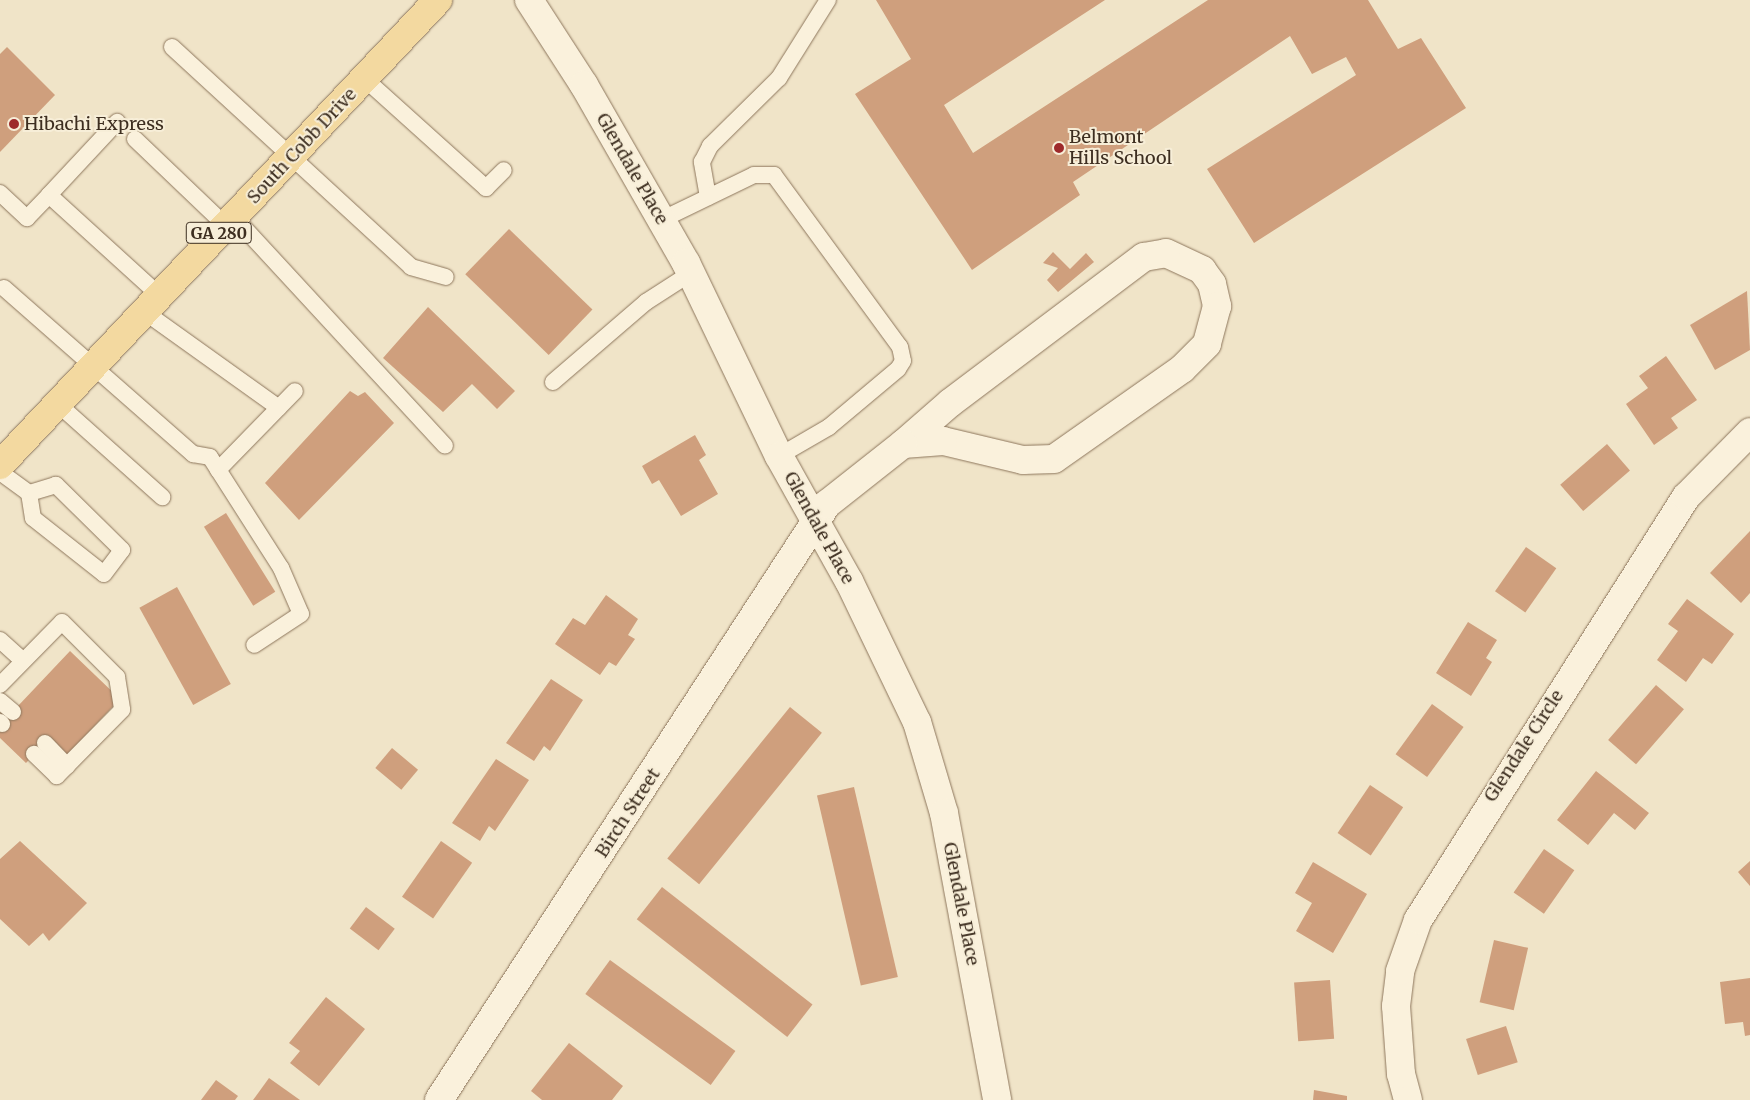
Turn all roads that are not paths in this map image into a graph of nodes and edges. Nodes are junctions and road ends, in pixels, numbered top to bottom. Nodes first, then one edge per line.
1 (438, 0) edge
2 (529, 0) edge
3 (828, 0) edge
4 (172, 47) dead end
5 (365, 79) junction
6 (117, 122) dead end
7 (135, 139) dead end
8 (291, 157) junction
9 (504, 170) dead end
10 (0, 194) edge
11 (49, 195) junction
12 (708, 198) junction
13 (661, 220) junction
14 (230, 222) junction
15 (691, 273) junction
16 (446, 276) dead end
17 (4, 288) dead end
18 (151, 303) junction
19 (93, 367) junction
20 (553, 382) dead end
21 (295, 390) dead end
22 (58, 404) junction
23 (279, 408) junction
24 (1750, 432) edge
25 (903, 444) junction
26 (445, 446) dead end
27 (778, 456) junction
28 (0, 465) edge
29 (218, 470) junction
30 (0, 472) edge
31 (29, 493) junction
32 (162, 497) dead end
33 (816, 525) junction
34 (0, 640) edge
35 (254, 645) dead end
36 (23, 661) junction
37 (0, 685) edge
38 (0, 701) edge
39 (5, 719) edge
40 (39, 749) dead end
41 (439, 1100) edge
42 (997, 1100) edge
43 (1408, 1100) edge

1 - 5 main road, South Cobb Drive / GA 280
2 - 13 street, Glendale Place
3 - 12 lane
4 - 8 lane
5 - 8 main road, South Cobb Drive / GA 280
5 - 9 lane
6 - 11 lane
7 - 14 lane
8 - 14 main road, South Cobb Drive / GA 280
8 - 16 lane
10 - 11 lane
11 - 18 lane
12 - 13 lane
12 - 27 lane
13 - 15 street, Glendale Place
14 - 18 main road, South Cobb Drive / GA 280
14 - 26 lane
15 - 20 lane
15 - 27 street, Glendale Place
17 - 19 lane
18 - 19 main road, South Cobb Drive / GA 280
18 - 23 lane
19 - 22 main road, South Cobb Drive / GA 280
19 - 29 lane
21 - 23 lane
22 - 28 main road, South Cobb Drive / GA 280
22 - 32 lane
23 - 29 lane
24 - 43 street, Glendale Circle
25 - 25 street, Birch Street
25 - 33 street, Birch Street
27 - 33 street, Glendale Place
29 - 35 lane
30 - 31 lane
31 - 31 lane
33 - 41 street, Birch Street
33 - 42 street, Glendale Place
34 - 36 lane
36 - 37 lane
36 - 40 lane
38 - 39 lane

